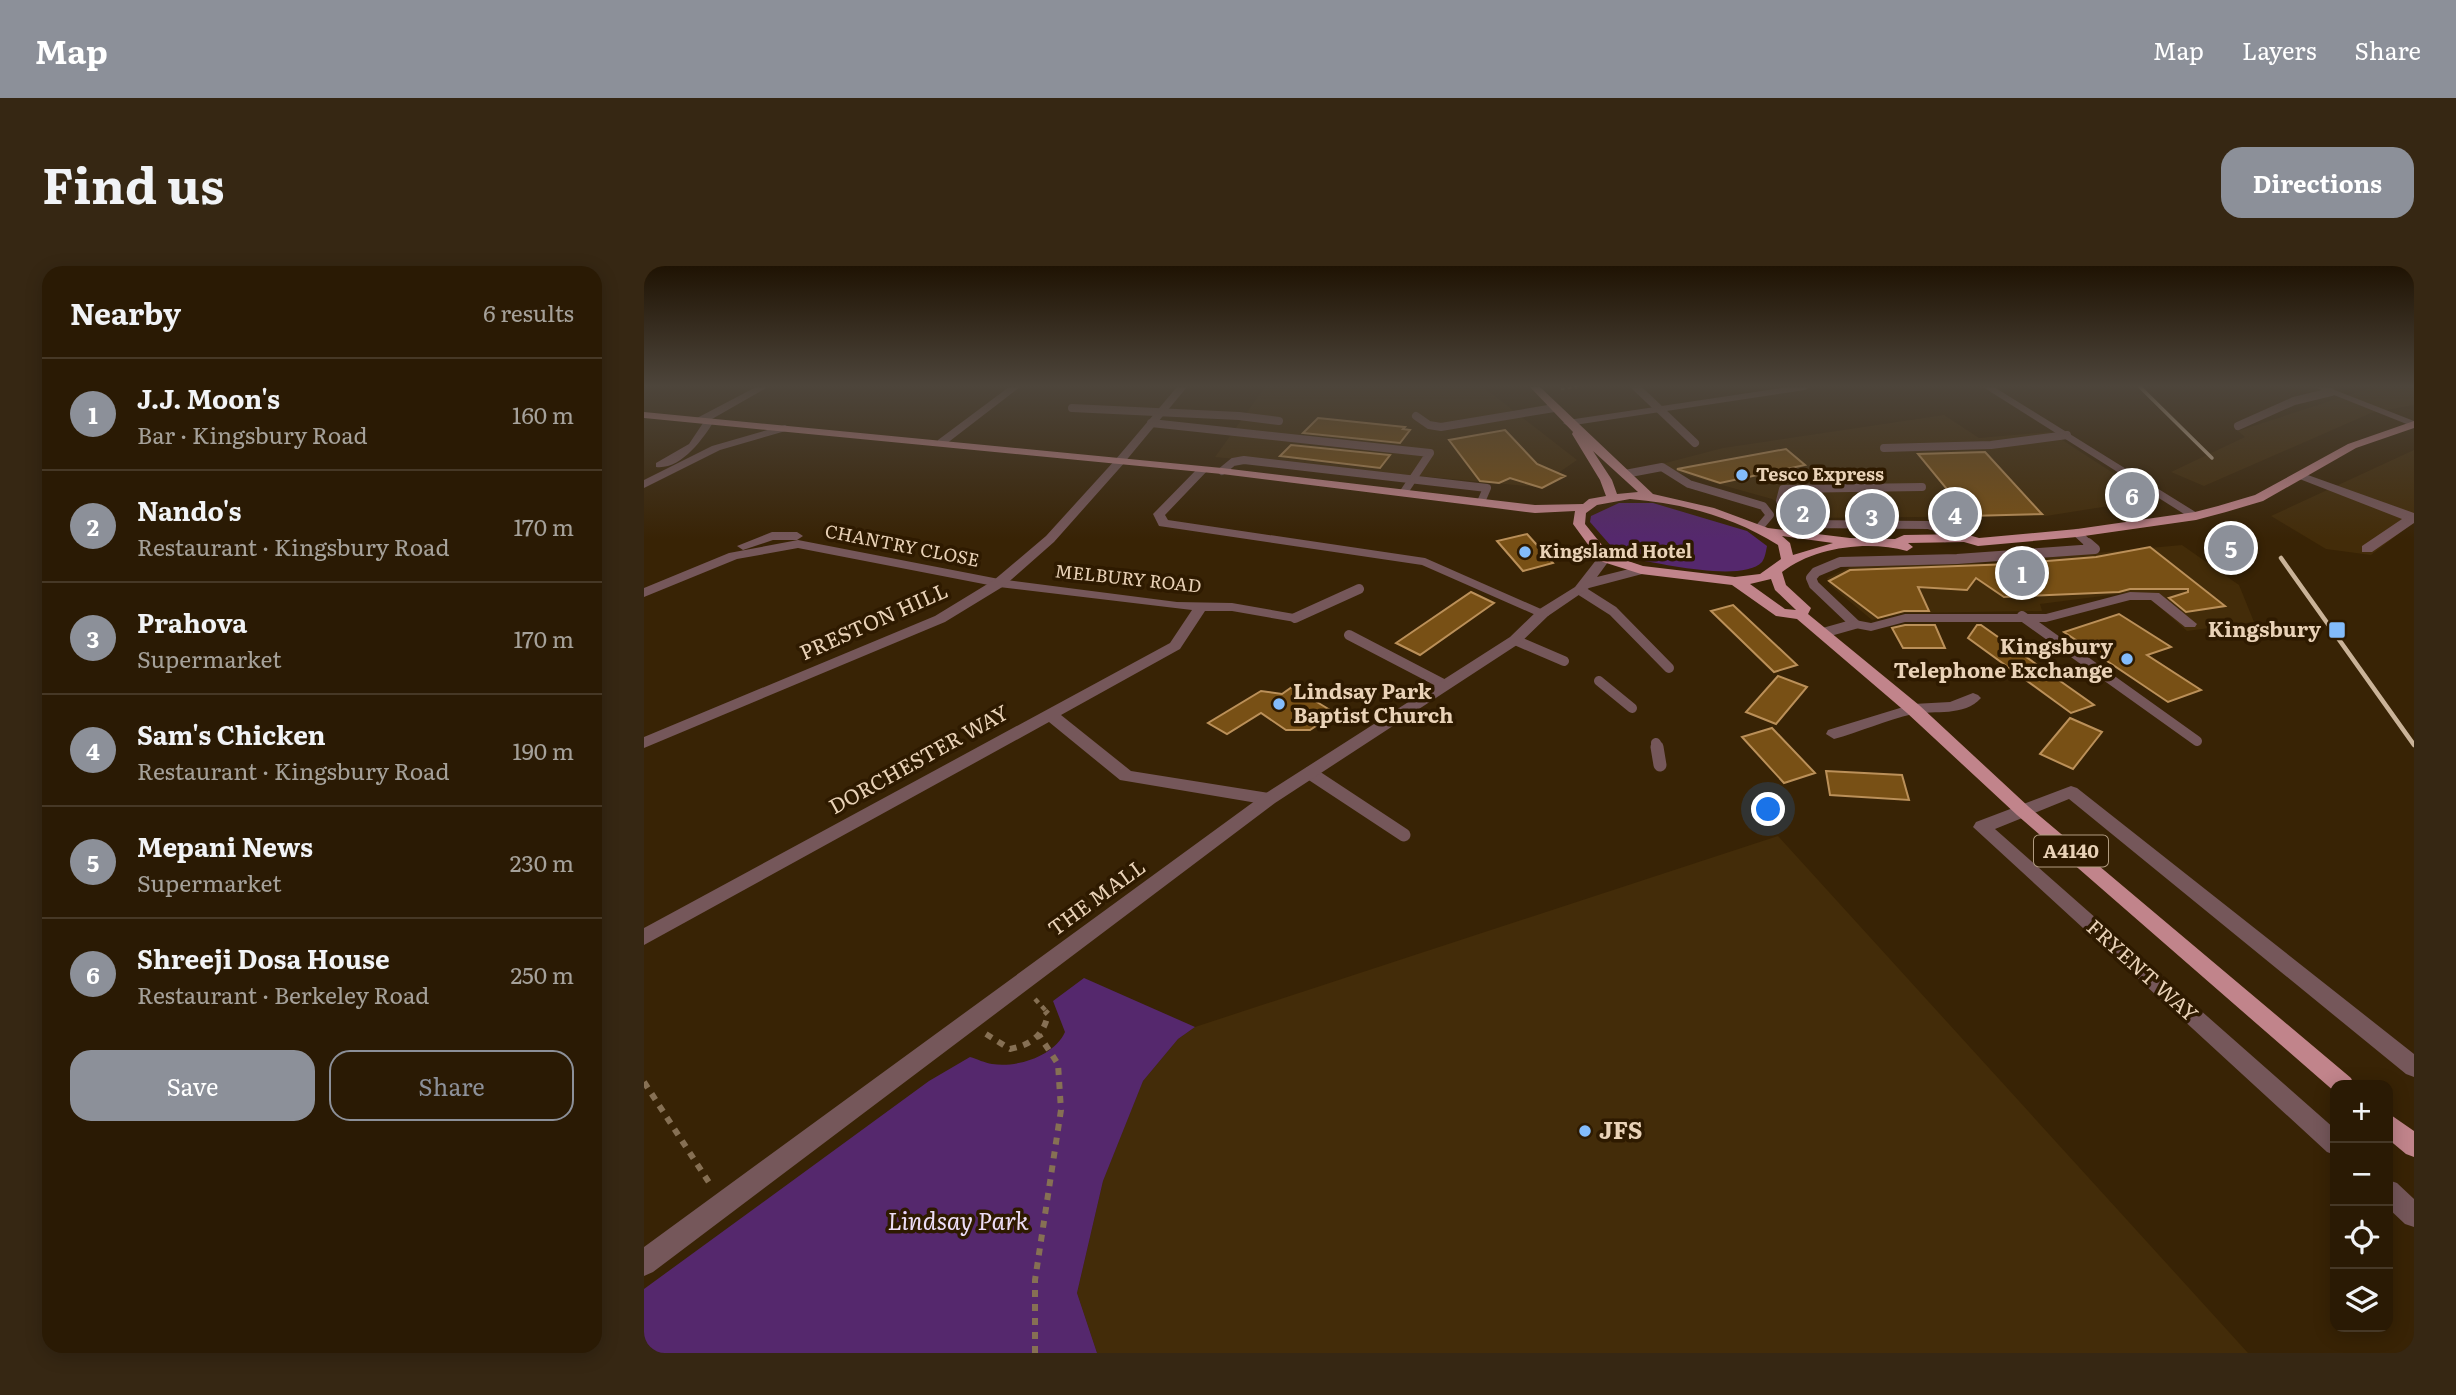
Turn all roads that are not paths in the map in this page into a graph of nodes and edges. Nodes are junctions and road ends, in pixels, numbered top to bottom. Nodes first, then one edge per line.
1 (697, 438) edge
2 (751, 438) edge
3 (894, 438) edge
4 (948, 438) edge
5 (1137, 438) edge
6 (1288, 438) edge
7 (1577, 438) edge
8 (1587, 438) edge
9 (1690, 438) edge
10 (2039, 438) edge
11 (2071, 438) edge
12 (2375, 438) edge
13 (942, 442) junction
14 (1695, 443) dead end
15 (693, 446) junction
16 (716, 448) junction
17 (1884, 448) dead end
18 (1119, 461) junction
19 (1203, 469) junction
20 (1222, 471) junction
21 (644, 473) edge
22 (1626, 474) junction
23 (2301, 476) junction
24 (1412, 480) junction
25 (644, 485) edge
26 (1922, 487) dead end
27 (1404, 492) junction
28 (1648, 495) junction
29 (1612, 497) junction
30 (1481, 502) junction
31 (1583, 507) junction
32 (1535, 509) junction
33 (2196, 516) junction
34 (2413, 518) edge
35 (1579, 524) junction
36 (1763, 529) junction
37 (1798, 531) junction
38 (2077, 533) junction
39 (1945, 538) junction
40 (1850, 542) junction
41 (1978, 542) junction
42 (1898, 544) junction
43 (2367, 549) dead end
44 (1605, 558) junction
45 (1788, 560) junction
46 (1641, 570) junction
47 (1776, 573) junction
48 (1735, 581) junction
49 (999, 583) junction
50 (1583, 587) junction
51 (1359, 589) dead end
52 (644, 593) edge
53 (1201, 607) junction
54 (1543, 613) junction
55 (1801, 615) junction
56 (2022, 616) junction
57 (1295, 618) joint
58 (1855, 624) junction
59 (2190, 624) dead end
60 (1823, 633) junction
61 (1349, 635) dead end
62 (1515, 640) junction
63 (1563, 661) dead end
64 (1669, 668) dead end
65 (1599, 681) dead end
66 (1446, 685) junction
67 (1973, 698) dead end
68 (1632, 708) dead end
69 (1913, 709) junction
70 (1050, 714) junction
71 (1834, 734) dead end
72 (2197, 741) dead end
73 (644, 743) edge
74 (1656, 743) dead end
75 (1660, 765) dead end
76 (1310, 772) junction
77 (1269, 799) junction
78 (2024, 811) junction
79 (1404, 835) dead end
80 (644, 937) edge
81 (2414, 1067) edge
82 (2337, 1080) edge
83 (2393, 1128) edge
84 (2334, 1143) edge
85 (2414, 1146) edge
86 (2393, 1196) edge
87 (2414, 1215) edge
88 (644, 1263) edge

1 - 15 street
2 - 16 street
3 - 13 main road
4 - 13 street
5 - 18 street, PRESTON HILL
6 - 24 lane
7 - 29 main road
8 - 22 main road
9 - 14 lane
10 - 17 lane
11 - 33 street
12 - 23 main road
13 - 18 main road
15 - 16 street
15 - 21 street
16 - 25 street
18 - 19 main road
18 - 49 street, PRESTON HILL
19 - 20 main road
19 - 54 street
20 - 24 lane
20 - 27 main road
22 - 28 main road
22 - 36 lane
23 - 33 main road
23 - 34 street
24 - 27 lane
24 - 30 lane
26 - 37 lane
27 - 30 main road
28 - 29 main road
28 - 36 main road
29 - 31 main road
30 - 32 main road
31 - 32 main road
31 - 35 main road
32 - 35 main road
33 - 38 main road
34 - 43 street
35 - 44 main road
36 - 37 main road
36 - 45 main road
37 - 39 lane
37 - 40 main road
38 - 41 main road
38 - 58 lane
39 - 41 main road
39 - 42 main road
40 - 42 main road
40 - 45 main road
41 - 42 main road
44 - 46 main road
44 - 50 street, THE MALL
45 - 47 main road
46 - 48 main road
46 - 50 street, THE MALL
47 - 48 main road
47 - 55 main road, FRYENT WAY / A4140
48 - 55 main road, FRYENT WAY / A4140
49 - 52 street, CHANTRY CLOSE
49 - 53 street, MELBURY ROAD
49 - 73 street, PRESTON HILL
50 - 54 street, THE MALL
50 - 64 lane
51 - 57 lane
53 - 57 street, MELBURY ROAD
53 - 70 street, DORCHESTER WAY
54 - 62 street, THE MALL
55 - 60 main road, FRYENT WAY / A4140
56 - 58 street
56 - 59 street
56 - 72 lane
58 - 60 lane
60 - 69 main road, FRYENT WAY / A4140
61 - 66 lane
62 - 63 lane
62 - 66 street, THE MALL
65 - 68 lane
66 - 76 street, THE MALL
67 - 69 street
69 - 71 street
69 - 78 main road, FRYENT WAY / A4140
70 - 77 street
70 - 80 street, DORCHESTER WAY
74 - 75 lane
76 - 77 street, THE MALL
76 - 79 lane
77 - 88 street, THE MALL
78 - 81 street
78 - 82 main road, FRYENT WAY / A4140
78 - 84 street, FRYENT WAY
83 - 85 main road
86 - 87 street

